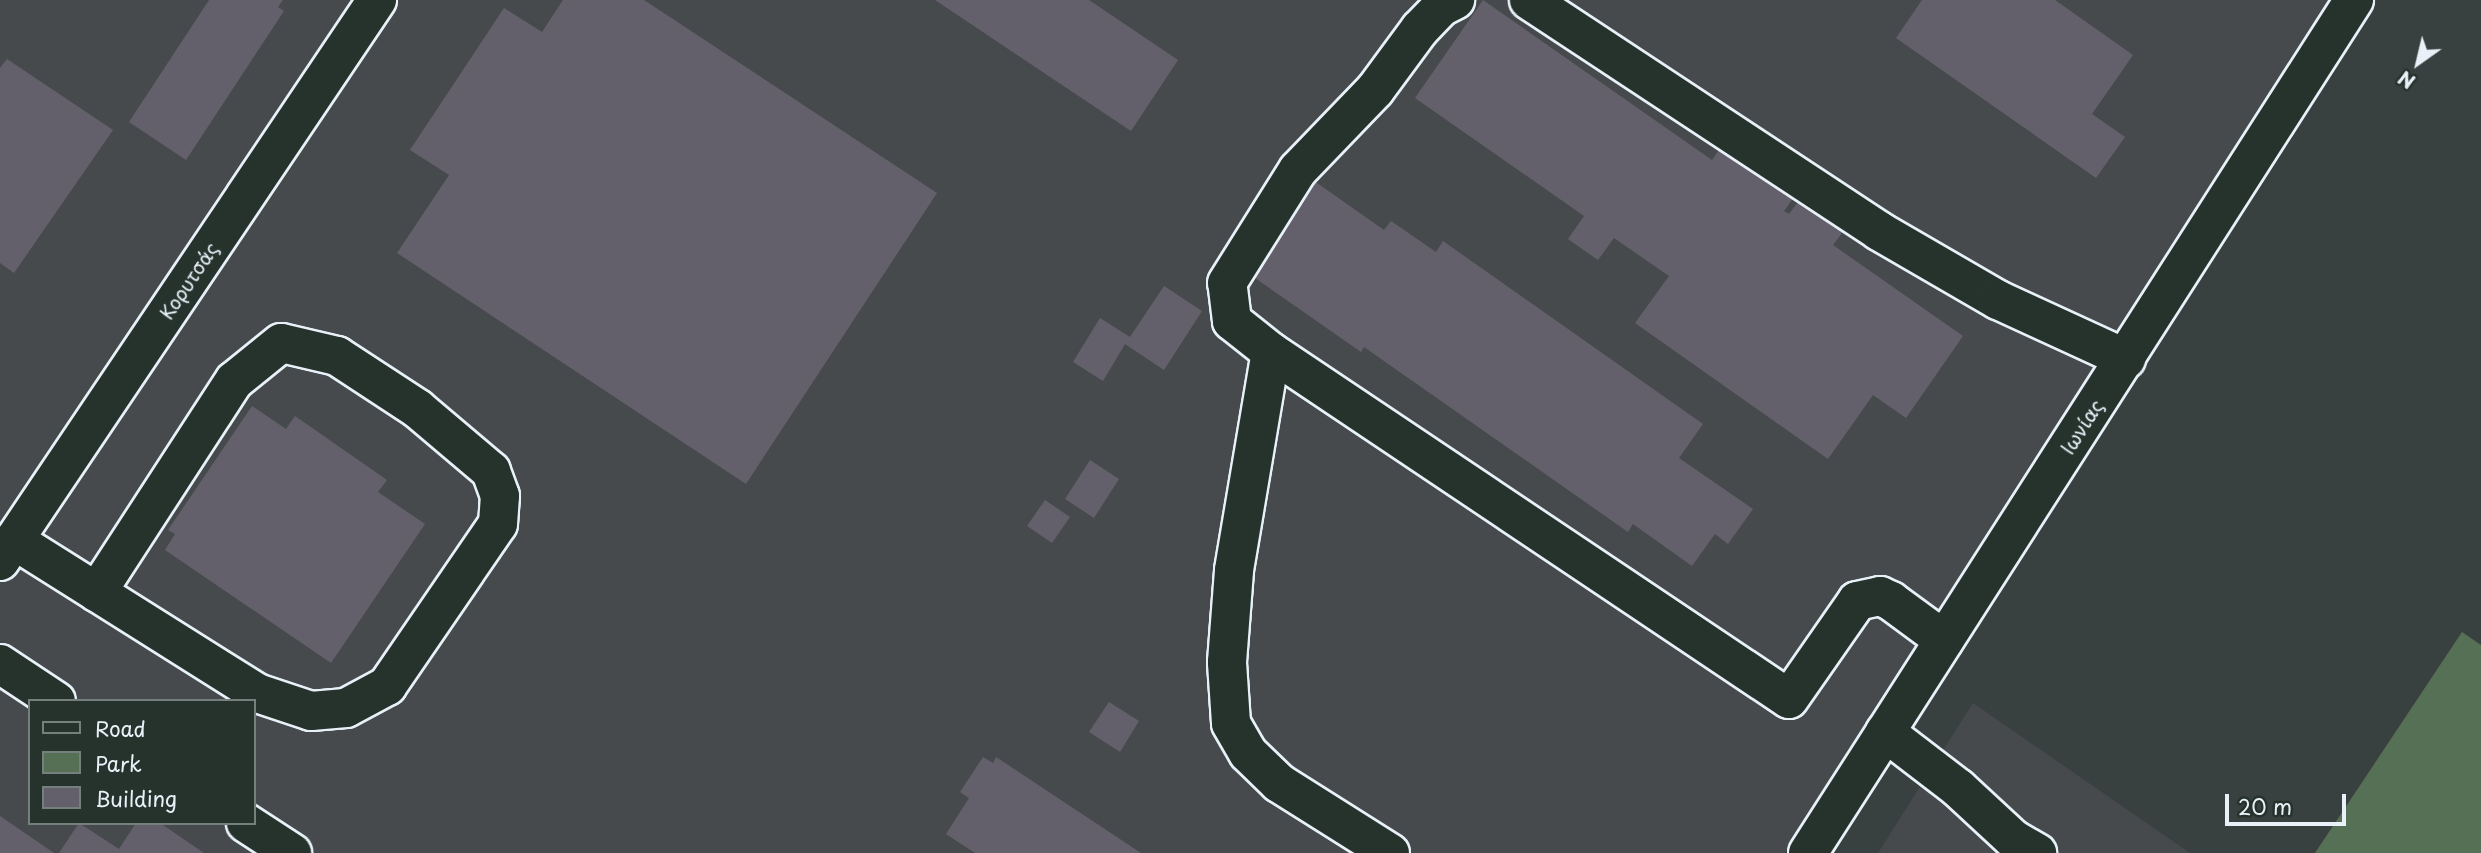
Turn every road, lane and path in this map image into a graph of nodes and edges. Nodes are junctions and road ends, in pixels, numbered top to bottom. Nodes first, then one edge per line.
1 (377, 0) edge
2 (1455, 0) edge
3 (1529, 0) edge
4 (2354, 0) edge
5 (1271, 352) junction
6 (2126, 359) junction
7 (7, 551) edge
8 (97, 592) junction
9 (1944, 640) junction
10 (0, 664) edge
11 (54, 699) edge
12 (1885, 732) junction
13 (249, 825) edge
14 (2018, 848) edge
15 (292, 853) edge
16 (1390, 853) edge
17 (1808, 853) edge

1 - 7 street, Κορυτσάς
2 - 5 street
3 - 6 street
4 - 6 street, Ιωνίας
5 - 9 street
5 - 16 street
6 - 9 street, Ιωνίας
7 - 8 street
8 - 8 street
9 - 12 street, Ιωνίας
10 - 11 street
12 - 14 street
12 - 17 street, Ιωνίας
13 - 15 street

